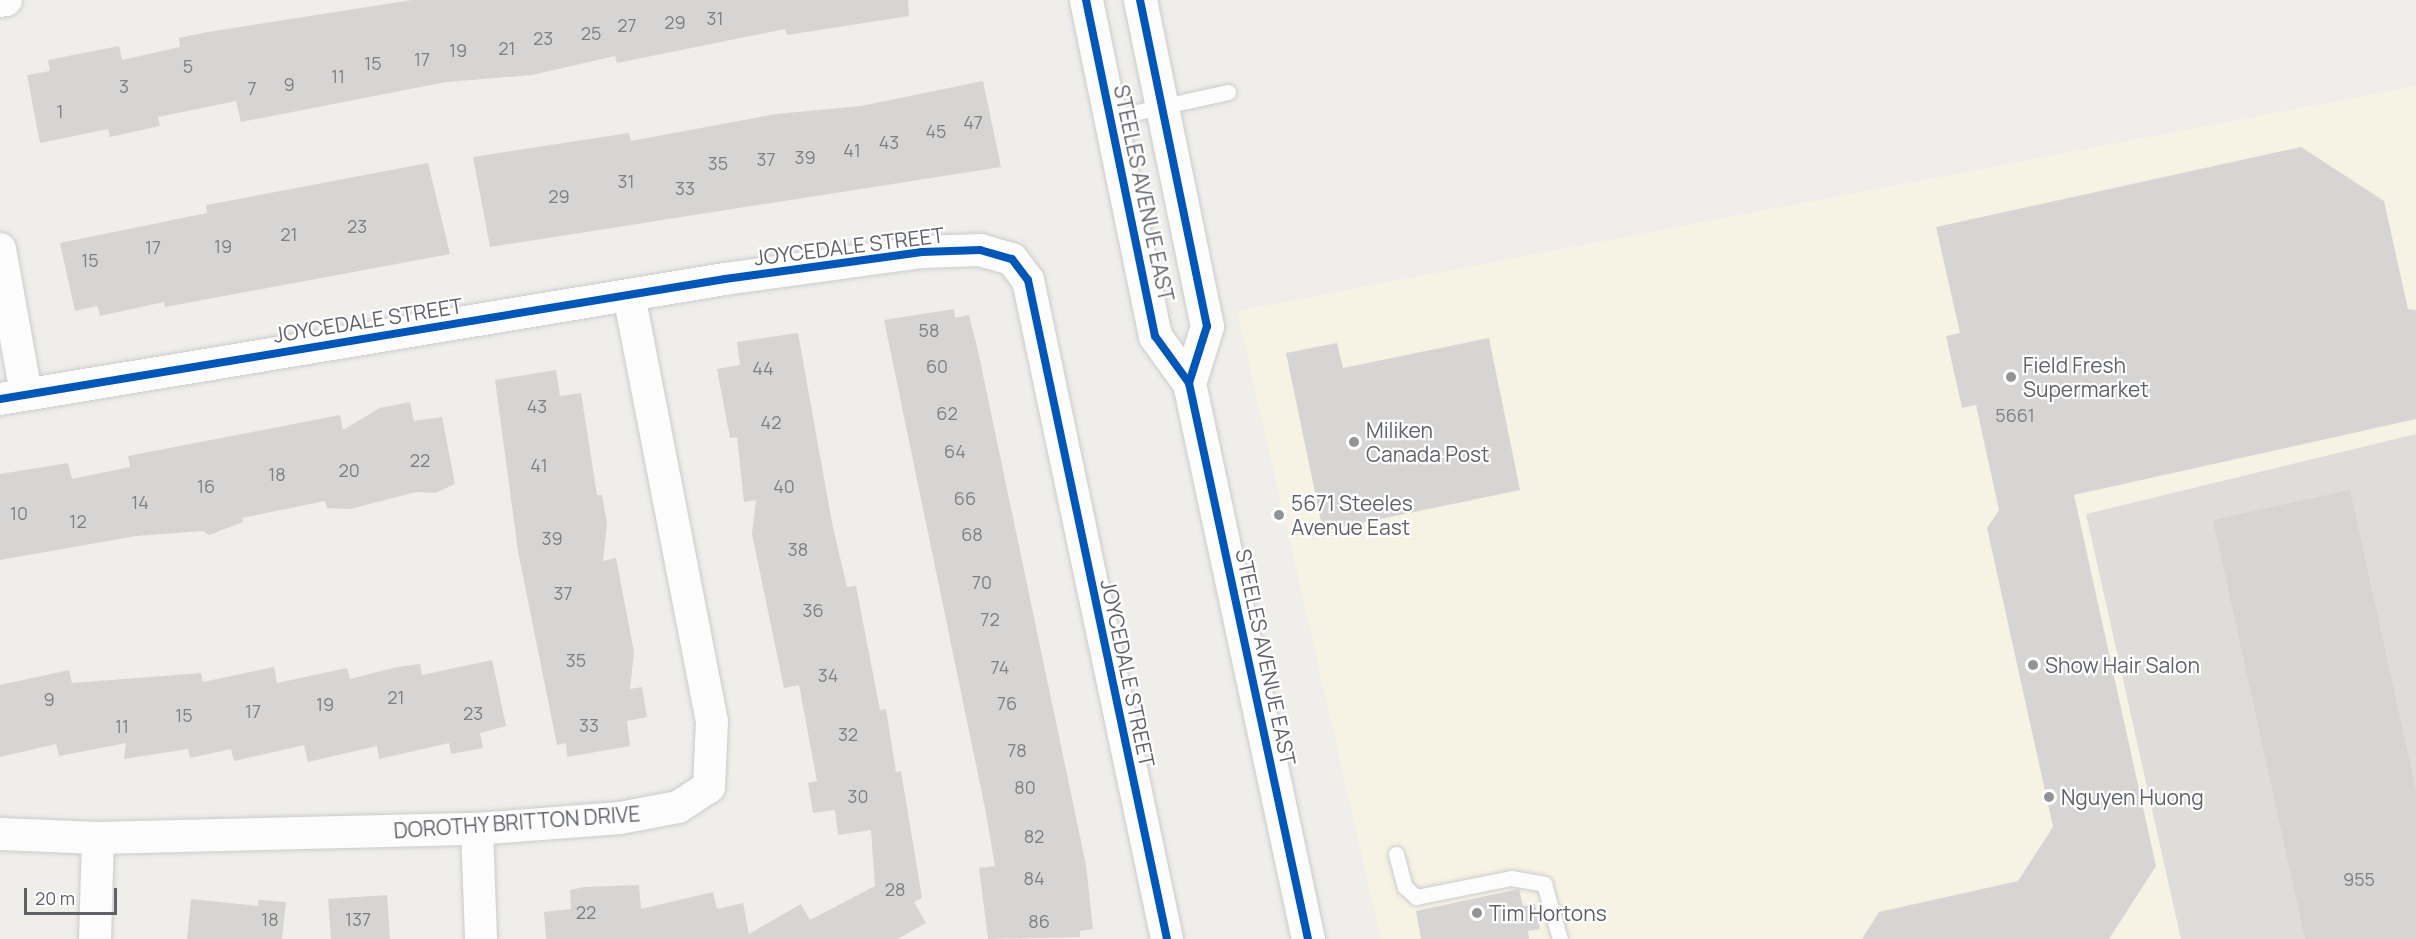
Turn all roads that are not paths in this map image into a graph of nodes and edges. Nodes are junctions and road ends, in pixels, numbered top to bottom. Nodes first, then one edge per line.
1 (6, 0) edge
2 (1086, 0) edge
3 (1140, 0) edge
4 (0, 1) edge
5 (1228, 92) dead end
6 (1162, 107) junction
7 (1110, 118) junction
8 (0, 249) edge
9 (629, 296) junction
10 (1189, 383) junction
11 (13, 397) edge
12 (477, 829) junction
13 (0, 834) edge
14 (98, 838) junction
15 (1396, 854) dead end
16 (94, 939) edge
17 (481, 939) edge
18 (1167, 939) edge
19 (1308, 939) edge
20 (1560, 939) edge

1 - 4 street
2 - 7 main road, STEELES AVENUE EAST
3 - 6 main road, STEELES AVENUE EAST
5 - 6 lane
6 - 7 lane
6 - 10 main road, STEELES AVENUE EAST
7 - 10 main road, STEELES AVENUE EAST
8 - 11 street
9 - 11 street, JOYCEDALE STREET
9 - 12 street, DOROTHY BRITTON DRIVE
9 - 18 street, JOYCEDALE STREET
10 - 19 main road, STEELES AVENUE EAST
12 - 14 street, DOROTHY BRITTON DRIVE
12 - 17 street
13 - 14 street, DOROTHY BRITTON DRIVE
14 - 16 street
15 - 20 lane

